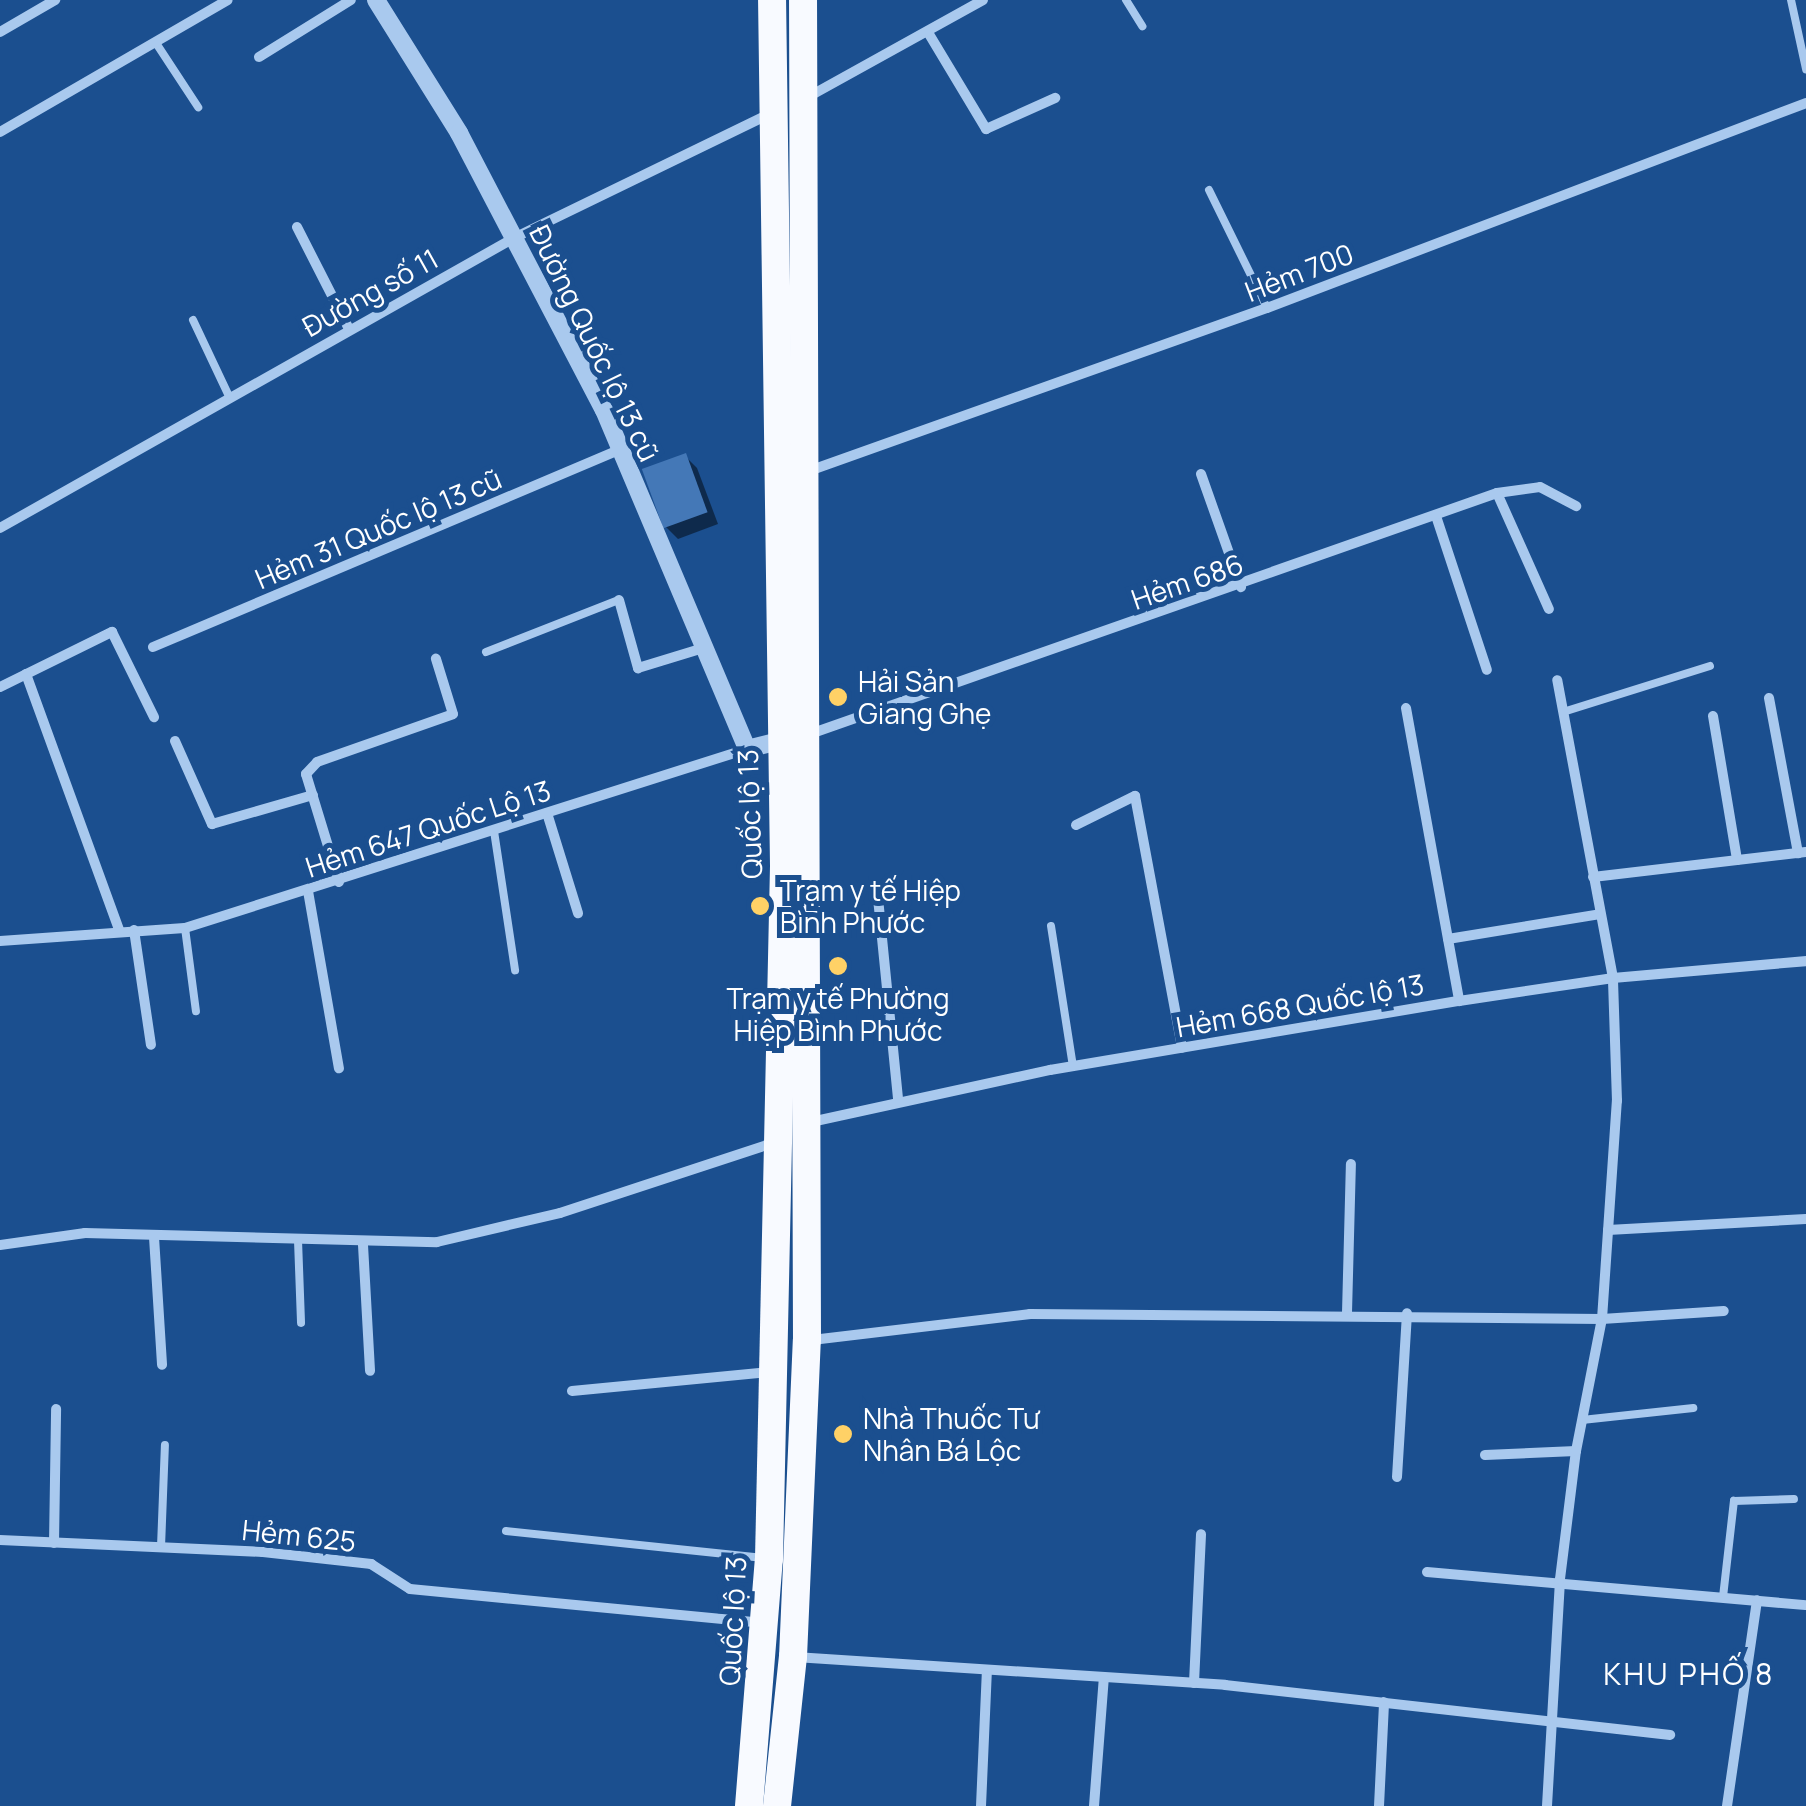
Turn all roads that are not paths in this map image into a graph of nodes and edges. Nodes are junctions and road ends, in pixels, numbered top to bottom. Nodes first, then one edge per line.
1 (54, 0) edge
2 (228, 0) edge
3 (351, 0) edge
4 (376, 0) edge
5 (772, 0) edge
6 (804, 0) edge
7 (983, 0) edge
8 (1126, 0) edge
9 (1791, 0) edge
10 (1142, 26) dead end
11 (0, 32) edge
12 (929, 34) junction
13 (156, 43) junction
14 (259, 57) dead end
15 (1806, 69) edge
16 (1055, 98) dead end
17 (803, 100) junction
18 (1806, 103) edge
19 (198, 107) dead end
20 (771, 113) junction
21 (0, 132) edge
22 (1209, 190) dead end
23 (297, 226) dead end
24 (514, 238) junction
25 (1267, 308) junction
26 (193, 320) dead end
27 (349, 330) junction
28 (229, 396) junction
29 (619, 450) junction
30 (805, 473) junction
31 (1200, 474) dead end
32 (1498, 493) junction
33 (1576, 506) dead end
34 (1436, 516) junction
35 (0, 528) edge
36 (1240, 586) junction
37 (619, 600) joint
38 (1550, 608) dead end
39 (153, 648) dead end
40 (700, 649) junction
41 (486, 652) dead end
42 (436, 659) dead end
43 (1710, 666) dead end
44 (1486, 670) dead end
45 (26, 674) junction
46 (1557, 680) dead end
47 (0, 687) edge
48 (1769, 698) dead end
49 (1406, 708) dead end
50 (1563, 712) junction
51 (1713, 716) dead end
52 (154, 717) dead end
53 (809, 734) junction
54 (174, 741) dead end
55 (779, 741) junction
56 (747, 749) junction
57 (312, 795) junction
58 (547, 813) junction
59 (1076, 825) dead end
60 (494, 831) junction
61 (1802, 853) edge
62 (1737, 860) junction
63 (1594, 876) junction
64 (339, 882) junction
65 (877, 888) dead end
66 (308, 891) junction
67 (578, 913) dead end
68 (1600, 914) junction
69 (1051, 926) dead end
70 (185, 928) junction
71 (119, 930) junction
72 (134, 930) junction
73 (1448, 939) junction
74 (0, 941) edge
75 (1806, 962) edge
76 (514, 970) dead end
77 (1613, 978) junction
78 (1459, 1002) junction
79 (196, 1010) dead end
80 (151, 1045) dead end
81 (1182, 1048) junction
82 (1073, 1066) junction
83 (339, 1068) dead end
84 (898, 1100) junction
85 (806, 1123) junction
86 (778, 1142) junction
87 (1351, 1164) dead end
88 (1806, 1219) edge
89 (1608, 1230) junction
90 (154, 1237) junction
91 (298, 1240) junction
92 (363, 1244) junction
93 (0, 1245) edge
94 (1724, 1311) dead end
95 (1347, 1314) junction
96 (1407, 1314) junction
97 (1602, 1320) junction
98 (301, 1322) dead end
99 (807, 1340) junction
100 (162, 1365) dead end
101 (370, 1371) dead end
102 (775, 1371) junction
103 (572, 1391) dead end
104 (1693, 1408) dead end
105 (56, 1409) dead end
106 (1582, 1420) junction
107 (165, 1445) dead end
108 (1576, 1451) junction
109 (1486, 1456) dead end
110 (1398, 1478) dead end
111 (1794, 1499) dead end
112 (506, 1531) dead end
113 (1201, 1534) dead end
114 (0, 1540) edge
115 (54, 1543) junction
116 (161, 1547) junction
117 (769, 1559) junction
118 (1427, 1572) dead end
119 (1560, 1580) junction
120 (1723, 1596) junction
121 (1757, 1600) junction
122 (1806, 1606) edge
123 (765, 1624) junction
124 (793, 1656) junction
125 (988, 1670) junction
126 (1104, 1677) junction
127 (1194, 1683) junction
128 (1384, 1702) junction
129 (1548, 1719) junction
130 (1670, 1735) dead end
131 (749, 1806) edge
132 (777, 1806) edge
133 (981, 1806) edge
134 (1094, 1806) edge
135 (1379, 1806) edge
136 (1548, 1806) edge
137 (1727, 1806) edge

1 - 11 street
2 - 13 street
3 - 14 street
4 - 24 street, Đường Quốc lộ 13 cũ
5 - 20 highway, Quốc lộ 13
6 - 17 highway, Quốc lộ 13
7 - 12 street
8 - 10 lane
9 - 15 lane
12 - 16 street
12 - 17 street
13 - 19 lane
13 - 21 street
17 - 30 highway, Quốc lộ 13
18 - 25 street, Hẻm 700
20 - 24 street, Đường số 11
20 - 55 highway, Quốc lộ 13
22 - 25 lane
23 - 27 street
24 - 27 street, Đường số 11
24 - 29 street, Đường Quốc lộ 13 cũ
25 - 30 street, Hẻm 700
26 - 28 lane
27 - 28 street, Đường số 11
28 - 35 street, Đường số 11
29 - 39 street, Hẻm 31 Quốc lộ 13 cũ
29 - 40 street, Đường Quốc lộ 13 cũ
30 - 53 highway, Quốc lộ 13
31 - 36 street
32 - 33 street, Hẻm 686
32 - 34 street, Hẻm 686
32 - 38 street
34 - 36 street, Hẻm 686
34 - 44 street
36 - 53 street, Hẻm 686
37 - 40 street
37 - 41 lane
40 - 56 street, Đường Quốc lộ 13 cũ
42 - 57 street
43 - 50 lane
45 - 47 street
45 - 52 street
45 - 71 street
46 - 50 street
48 - 61 street
49 - 73 street
50 - 63 street
51 - 62 street
53 - 55 highway
53 - 85 highway, Quốc lộ 13
54 - 57 street
55 - 56 street
55 - 86 highway, Quốc lộ 13
56 - 58 street, Hẻm 647 Quốc Lộ 13
57 - 64 street
58 - 60 street, Hẻm 647 Quốc Lộ 13
58 - 67 street
59 - 81 street
60 - 64 street, Hẻm 647 Quốc Lộ 13
60 - 76 lane
61 - 62 street
62 - 63 street
63 - 68 street
64 - 66 street, Hẻm 647 Quốc Lộ 13
65 - 84 street
66 - 70 street, Hẻm 647 Quốc Lộ 13
66 - 83 street
68 - 73 street
68 - 77 street
69 - 82 lane
70 - 72 street, Hẻm 647 Quốc Lộ 13
70 - 79 lane
71 - 72 street, Hẻm 647 Quốc Lộ 13
71 - 74 street, Hẻm 647 Quốc Lộ 13
72 - 80 street
73 - 78 street
75 - 77 street, Hẻm 668 Quốc lộ 13
77 - 78 street, Hẻm 668 Quốc lộ 13
77 - 89 street
78 - 81 street, Hẻm 668 Quốc lộ 13
81 - 82 street, Hẻm 668 Quốc lộ 13
82 - 84 street, Hẻm 668 Quốc lộ 13
84 - 85 street, Hẻm 668 Quốc lộ 13
85 - 99 highway, Quốc lộ 13
86 - 92 street
86 - 102 highway, Quốc lộ 13
87 - 95 street
88 - 89 street
89 - 97 street
90 - 91 street
90 - 93 street
90 - 100 street
91 - 92 street
91 - 98 lane
92 - 101 street
94 - 97 street
95 - 96 street
95 - 99 street
96 - 97 street
96 - 110 street
97 - 106 street
99 - 124 highway, Quốc lộ 13
102 - 103 street
102 - 117 highway, Quốc lộ 13
104 - 106 lane
105 - 115 street
106 - 108 street
107 - 116 lane
108 - 109 street
108 - 119 street
111 - 120 lane
112 - 117 lane
113 - 127 street
114 - 115 street, Hẻm 625
115 - 116 street, Hẻm 625
116 - 123 street, Hẻm 625
117 - 123 highway, Quốc lộ 13
118 - 119 street
119 - 120 street
119 - 129 street
120 - 121 street
121 - 122 street
121 - 137 street
123 - 131 highway, Quốc lộ 13
124 - 125 street
124 - 132 highway, Quốc lộ 13
125 - 126 street
125 - 133 street
126 - 127 street
126 - 134 street
127 - 128 street
128 - 129 street
128 - 135 street
129 - 130 street
129 - 136 street

